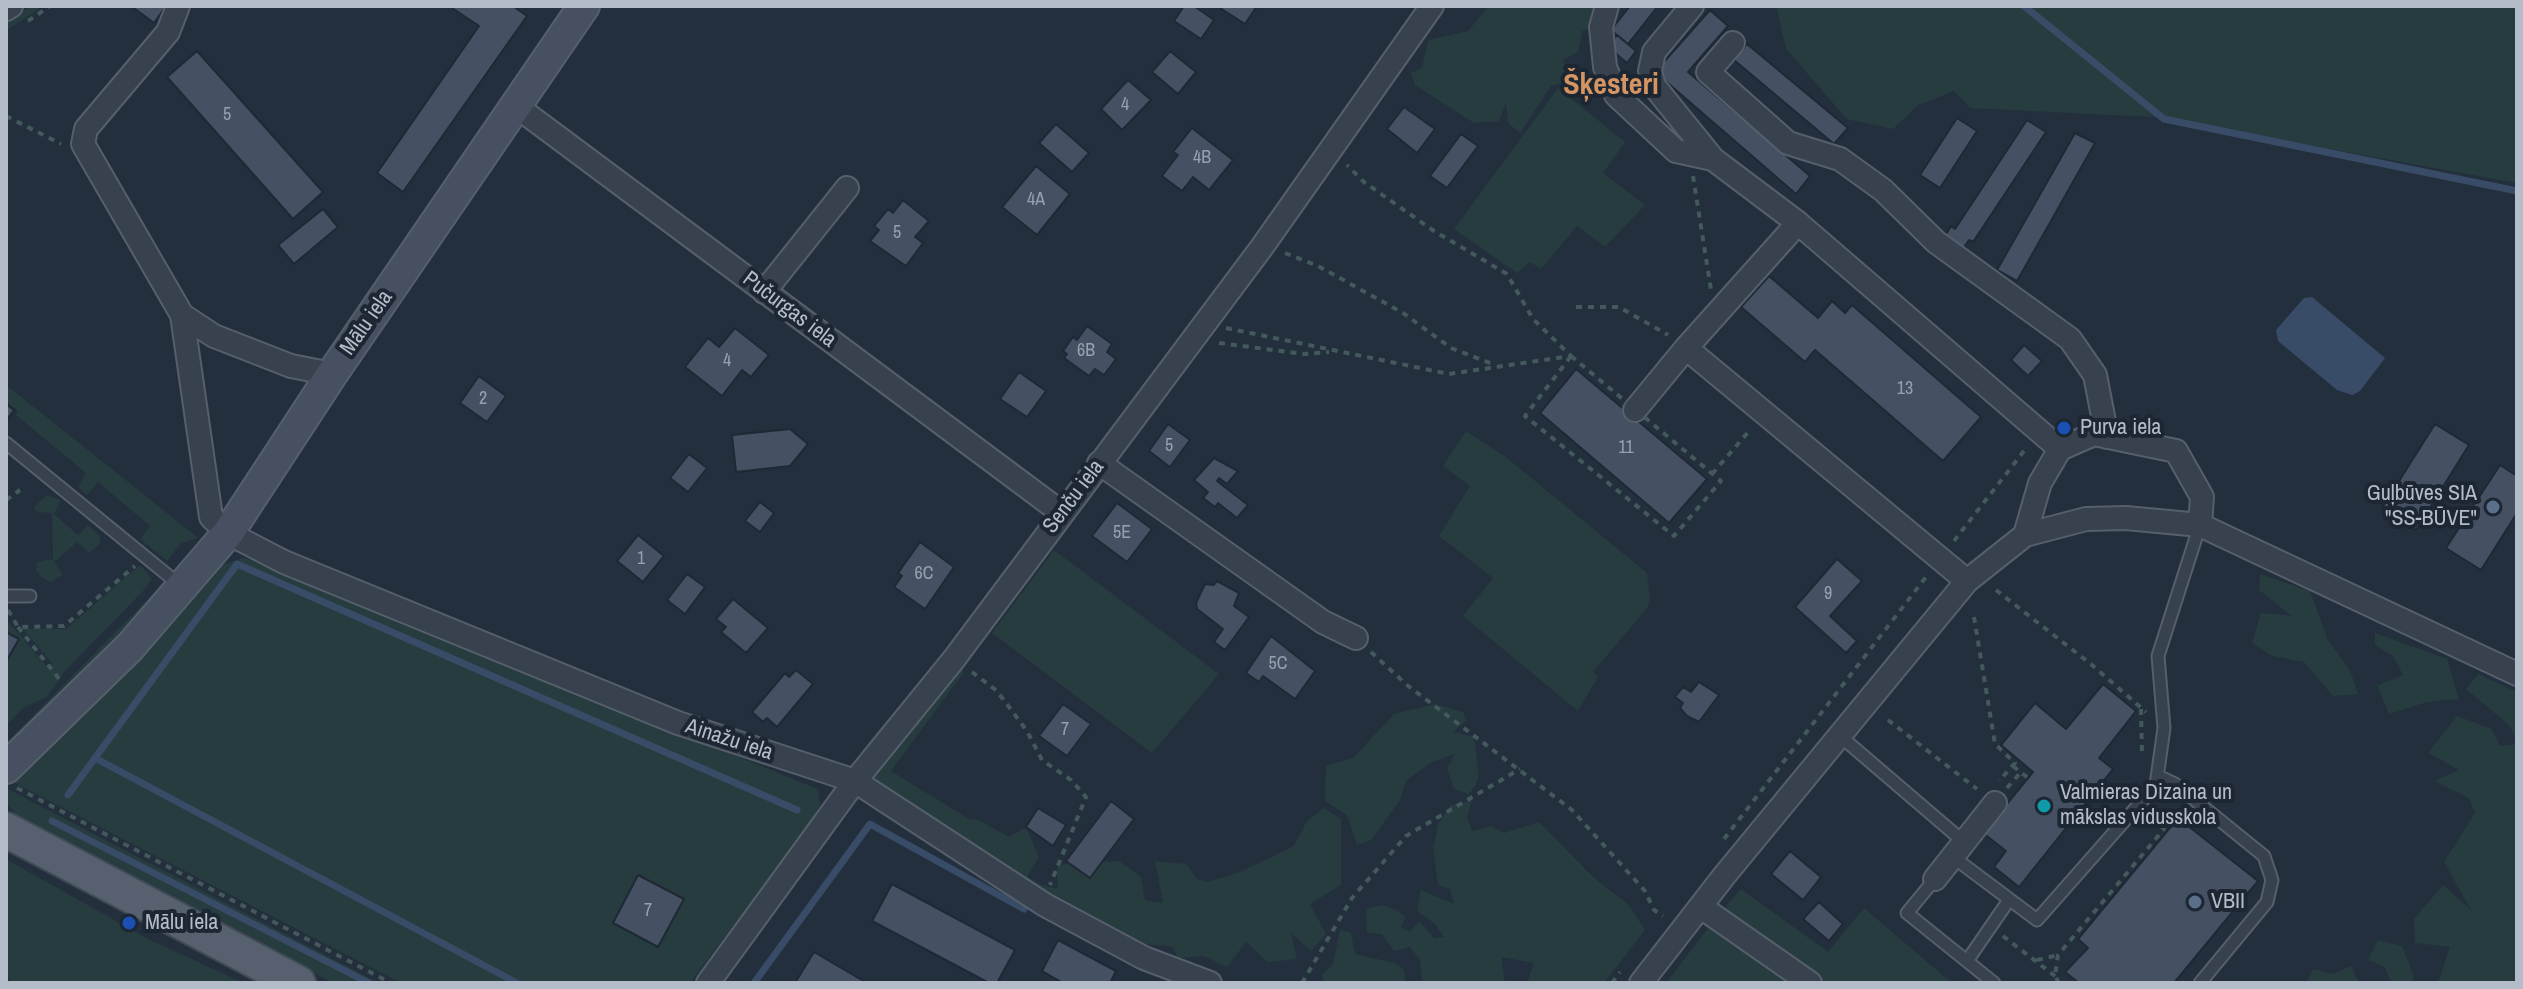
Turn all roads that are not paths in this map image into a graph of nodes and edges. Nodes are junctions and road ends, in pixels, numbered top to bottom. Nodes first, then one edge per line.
1 (178, 6) edge
2 (584, 6) edge
3 (1432, 6) edge
4 (1607, 6) edge
5 (1692, 6) edge
6 (1733, 43) dead end
7 (516, 106) junction
8 (1713, 159) junction
9 (847, 188) dead end
10 (1798, 223) junction
11 (764, 292) junction
12 (182, 315) junction
13 (1686, 348) junction
14 (332, 374) junction
15 (1635, 410) road end
16 (2107, 437) junction
17 (6, 443) edge
18 (2060, 449) junction
19 (1099, 463) junction
20 (1062, 513) junction
21 (2200, 525) junction
22 (228, 533) junction
23 (2025, 535) junction
24 (1967, 581) junction
25 (182, 586) junction
26 (6, 596) edge
27 (30, 596) dead end
28 (1356, 638) road end
29 (2517, 674) edge
30 (1839, 735) junction
31 (9, 776) edge
32 (2158, 776) junction
33 (855, 781) junction
34 (1990, 800) road end
35 (6, 830) edge
36 (1958, 849) junction
37 (1935, 879) joint
38 (2009, 900) junction
39 (1701, 907) junction
40 (1967, 961) junction
41 (298, 983) edge
42 (708, 983) edge
43 (1210, 983) edge
44 (1641, 983) edge
45 (1810, 983) edge
46 (1994, 983) edge
47 (2200, 983) edge

1 - 12 street
2 - 7 street, Mālu iela
3 - 19 street, Senču iela
4 - 8 street
5 - 8 street
6 - 16 street
7 - 11 street, Pučurgas iela
7 - 14 street, Mālu iela
8 - 10 street
9 - 11 street
10 - 13 street
10 - 18 street
11 - 20 street, Pučurgas iela
12 - 14 street
12 - 22 street
13 - 15 street
13 - 24 street
14 - 22 street, Mālu iela
16 - 18 street
16 - 21 street
17 - 25 lane
18 - 23 street
19 - 20 street, Senču iela
19 - 28 street
20 - 33 street, Senču iela
21 - 23 street
21 - 29 street
21 - 32 lane
22 - 25 street, Mālu iela
22 - 33 street, Ainažu iela
23 - 24 street
24 - 30 street
25 - 31 street, Mālu iela
26 - 27 lane
30 - 36 lane
30 - 39 street
32 - 38 lane
32 - 47 lane
33 - 42 street, Senču iela
33 - 43 street, Ainažu iela
34 - 36 street
35 - 41 main road
36 - 37 street
36 - 38 lane
37 - 40 lane
38 - 40 lane
39 - 44 street
39 - 45 street
40 - 46 lane

